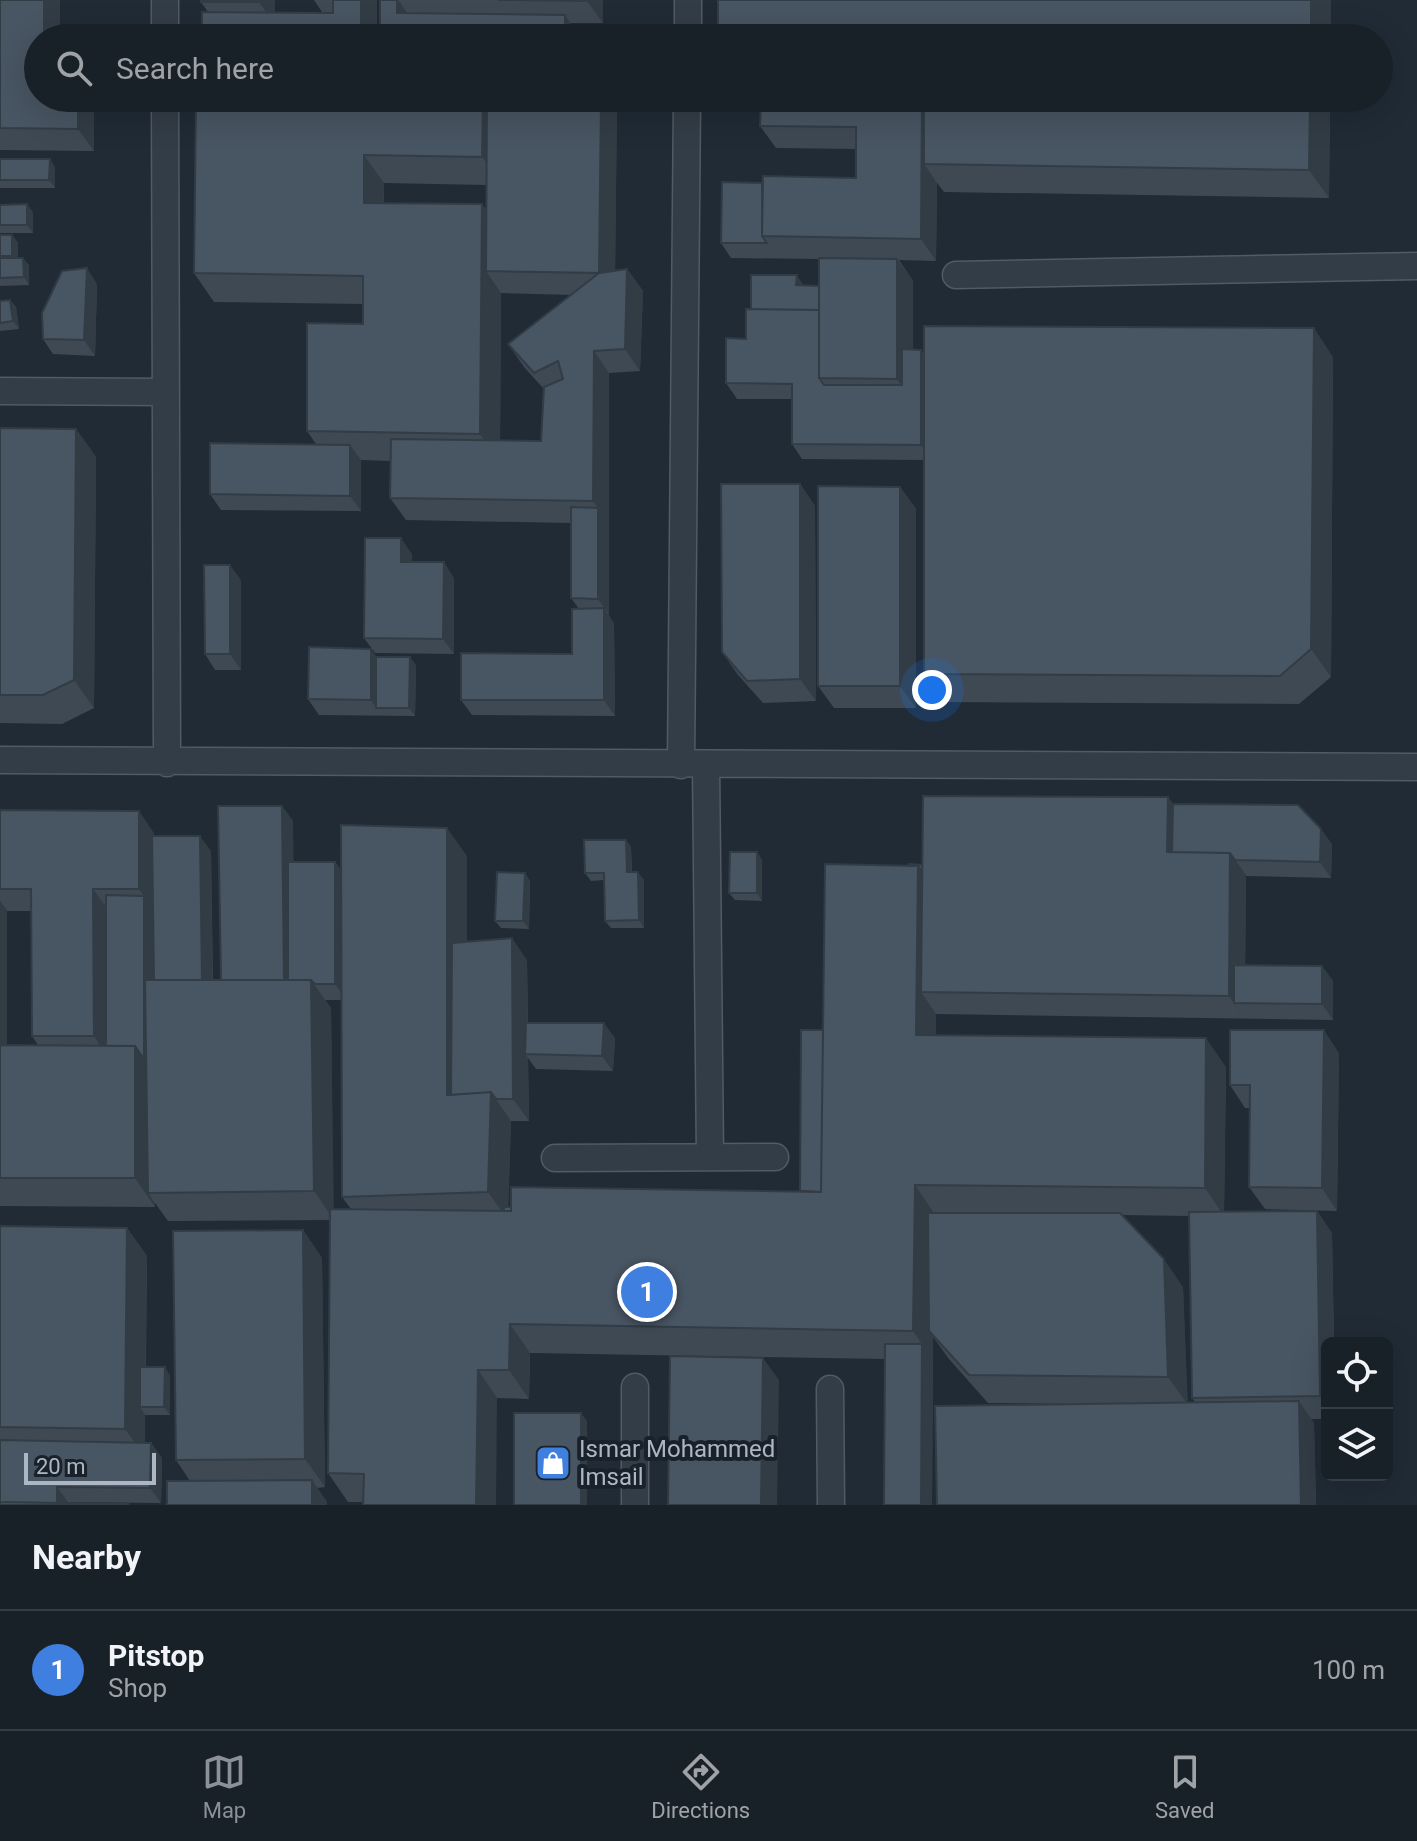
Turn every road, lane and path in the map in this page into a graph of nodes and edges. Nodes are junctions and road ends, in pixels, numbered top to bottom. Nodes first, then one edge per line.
1 (165, 0) edge
2 (688, 0) edge
3 (165, 24) edge
4 (688, 24) edge
5 (165, 112) edge
6 (687, 112) edge
7 (1417, 266) edge
8 (956, 275) dead end
9 (0, 391) edge
10 (166, 392) junction
11 (0, 760) edge
12 (167, 763) junction
13 (693, 765) junction
14 (1417, 767) edge
15 (710, 1157) junction
16 (775, 1157) dead end
17 (555, 1158) dead end
18 (635, 1387) dead end
19 (830, 1389) dead end
20 (635, 1505) edge
21 (831, 1505) edge

1 - 3 lane
2 - 4 lane
5 - 10 lane
6 - 13 lane
7 - 8 lane
9 - 10 lane
10 - 12 lane
11 - 12 lane
12 - 13 lane
13 - 14 lane
13 - 15 lane
15 - 16 lane
15 - 17 lane
18 - 20 lane
19 - 21 lane

